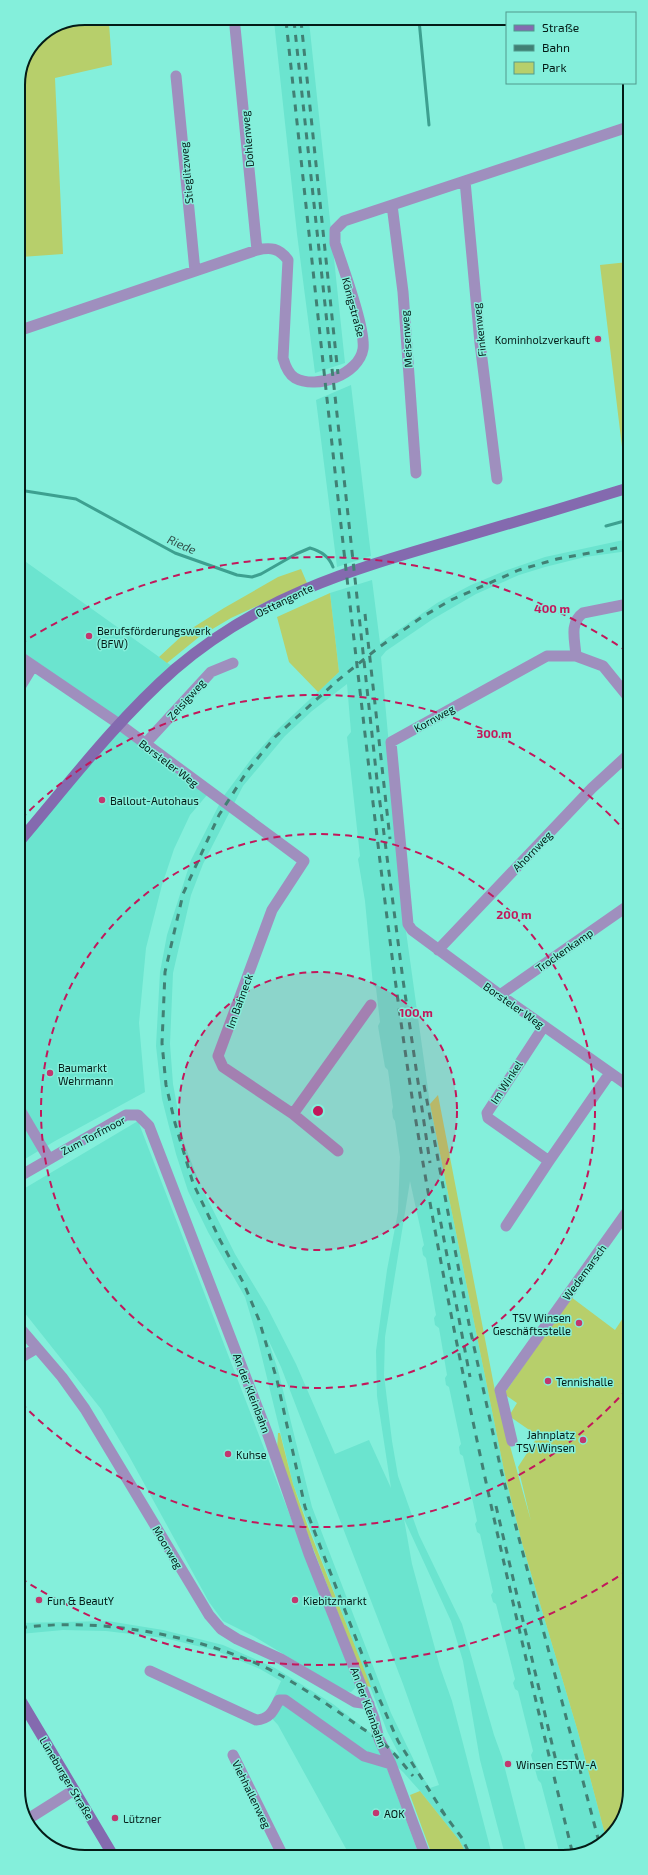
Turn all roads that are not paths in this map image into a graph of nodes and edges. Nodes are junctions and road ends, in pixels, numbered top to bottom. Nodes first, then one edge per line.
1 (236, 27) dead end
2 (176, 76) dead end
3 (623, 129) edge
4 (465, 181) junction
5 (392, 205) junction
6 (257, 250) junction
7 (195, 271) junction
8 (25, 329) edge
9 (416, 473) dead end
10 (497, 480) dead end
11 (623, 489) edge
12 (623, 605) edge
13 (576, 656) junction
14 (25, 660) edge
15 (233, 663) dead end
16 (33, 666) junction
17 (25, 679) edge
18 (623, 692) edge
19 (119, 724) junction
20 (144, 745) junction
21 (623, 760) edge
22 (25, 835) edge
23 (304, 861) joint
24 (623, 909) edge
25 (406, 918) joint
26 (438, 950) junction
27 (500, 995) junction
28 (371, 1005) dead end
29 (544, 1026) junction
30 (610, 1073) junction
31 (623, 1082) edge
32 (293, 1114) junction
33 (138, 1116) joint
34 (25, 1118) edge
35 (338, 1151) dead end
36 (49, 1159) junction
37 (549, 1161) junction
38 (25, 1173) edge
39 (623, 1217) edge
40 (506, 1226) dead end
41 (25, 1334) edge
42 (37, 1348) junction
43 (25, 1355) edge
44 (512, 1441) dead end
45 (150, 1672) dead end
46 (369, 1704) junction
47 (25, 1707) edge
48 (233, 1754) dead end
49 (391, 1764) junction
50 (74, 1790) junction
51 (32, 1817) edge
52 (110, 1850) edge
53 (279, 1850) edge
54 (423, 1850) edge

1 - 6 street, Dohlenweg
2 - 7 street, Stieglitzweg
3 - 4 street, Königstraße
4 - 5 street, Königstraße
4 - 10 street, Finkenweg
5 - 6 street, Königstraße
5 - 9 street, Meisenweg
6 - 7 street, Königstraße
7 - 8 street, Königstraße
11 - 19 main road, Osttangente
12 - 13 street
13 - 18 street, Kornweg
13 - 25 street, Kornweg
14 - 16 street, Borsteler Weg
15 - 20 street, Zeisigweg
16 - 17 street
16 - 19 street, Borsteler Weg
19 - 20 street, Borsteler Weg
19 - 22 main road, Osttangente
20 - 23 street, Borsteler Weg
21 - 26 street, Ahornweg
23 - 32 street, Im Bahneck
24 - 27 street, Trockenkamp
25 - 26 street, Borsteler Weg
26 - 27 street, Borsteler Weg
27 - 29 street, Borsteler Weg
28 - 32 street
29 - 30 street, Borsteler Weg
29 - 37 street, Im Winkel
30 - 31 street, Borsteler Weg
30 - 37 street
32 - 35 street, Im Bahneck
33 - 36 street, Zum Torfmoor
33 - 46 street, An der Kleinbahn
34 - 36 street, Zum Torfmoor
36 - 38 street, Zum Torfmoor
37 - 40 street
39 - 44 street, Wedemarsch
41 - 42 street, Moorweg
42 - 43 street
42 - 46 street, Moorweg
45 - 49 street, An der Kleinbahn
46 - 49 street, An der Kleinbahn
47 - 50 main road, Lüneburger Straße
48 - 53 street, Viehhallenweg
49 - 54 street, An der Kleinbahn
50 - 51 street
50 - 52 main road, Lüneburger Straße

